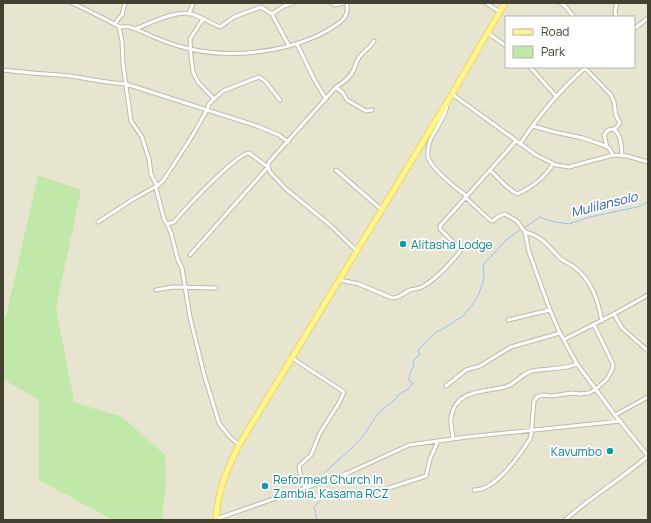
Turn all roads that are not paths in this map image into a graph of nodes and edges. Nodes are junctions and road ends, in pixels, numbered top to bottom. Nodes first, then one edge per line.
1 (72, 3) edge
2 (125, 3) edge
3 (192, 3) edge
4 (292, 3) edge
5 (332, 3) edge
6 (346, 3) edge
7 (486, 3) edge
8 (505, 3) edge
9 (561, 3) edge
10 (617, 3) edge
11 (500, 12) junction
12 (189, 14) junction
13 (272, 14) junction
14 (573, 16) edge
15 (616, 16) edge
16 (648, 18) edge
17 (203, 19) junction
18 (115, 24) junction
19 (119, 27) junction
20 (635, 28) edge
21 (134, 29) junction
22 (488, 32) junction
23 (374, 41) dead end
24 (297, 44) junction
25 (505, 45) edge
26 (289, 46) junction
27 (190, 49) junction
28 (531, 68) edge
29 (584, 68) edge
30 (3, 70) edge
31 (126, 84) junction
32 (336, 87) junction
33 (452, 94) junction
34 (556, 96) junction
35 (214, 98) junction
36 (326, 98) junction
37 (280, 100) dead end
38 (447, 103) junction
39 (207, 110) junction
40 (372, 110) dead end
41 (533, 126) junction
42 (614, 130) junction
43 (516, 141) junction
44 (288, 142) junction
45 (520, 144) junction
46 (607, 146) junction
47 (613, 155) junction
48 (622, 156) junction
49 (648, 162) edge
50 (553, 164) junction
51 (268, 166) junction
52 (336, 170) dead end
53 (490, 170) junction
54 (157, 186) junction
55 (466, 197) junction
56 (382, 210) junction
57 (98, 222) dead end
58 (167, 224) junction
59 (523, 230) junction
60 (357, 251) junction
61 (190, 255) dead end
62 (339, 280) junction
63 (184, 288) junction
64 (216, 288) dead end
65 (156, 290) dead end
66 (648, 295) edge
67 (550, 310) junction
68 (614, 314) junction
69 (508, 320) dead end
70 (602, 321) junction
71 (594, 325) junction
72 (560, 333) junction
73 (565, 339) junction
74 (648, 351) edge
75 (292, 358) junction
76 (577, 364) junction
77 (446, 386) dead end
78 (596, 389) junction
79 (648, 397) edge
80 (615, 415) junction
81 (621, 421) junction
82 (532, 430) junction
83 (453, 439) junction
84 (438, 441) junction
85 (239, 446) junction
86 (648, 456) edge
87 (305, 488) junction
88 (389, 488) dead end
89 (474, 490) dead end
90 (216, 520) edge
91 (565, 520) edge

1 - 18 street
2 - 18 street
3 - 12 street
4 - 13 street
5 - 6 street
6 - 24 street
7 - 11 street
8 - 11 main road
9 - 14 street
10 - 15 street
11 - 22 main road
12 - 17 street
12 - 21 street
13 - 17 street
13 - 26 street
16 - 20 street
17 - 27 street
18 - 19 street
19 - 21 street
19 - 31 street
21 - 27 street
22 - 25 street
22 - 33 main road
23 - 32 street
24 - 26 street
24 - 36 street
26 - 27 street
27 - 35 street
28 - 34 street
29 - 34 street
29 - 42 street
30 - 31 street
31 - 39 street
31 - 54 street
32 - 36 street
32 - 40 street
33 - 38 main road
33 - 43 street
34 - 41 street
35 - 37 street
35 - 39 street
36 - 44 street
38 - 55 street
38 - 56 main road
39 - 44 street
39 - 54 street
41 - 45 street
41 - 46 street
42 - 46 street
42 - 48 street
43 - 45 street
43 - 53 street
44 - 51 street
45 - 50 street
46 - 47 street
47 - 48 street
47 - 50 street
48 - 49 street
50 - 53 street
51 - 58 street
51 - 60 street
51 - 61 street
52 - 56 street
53 - 55 street
54 - 57 street
54 - 58 street
55 - 59 street
55 - 62 street
56 - 60 main road
58 - 63 street
59 - 67 street
59 - 70 street
60 - 62 main road
62 - 75 main road
63 - 64 street
63 - 65 street
63 - 85 street
66 - 68 street
67 - 69 street
67 - 72 street
68 - 70 street
68 - 74 street
70 - 71 street
71 - 73 street
71 - 78 street
72 - 73 street
72 - 77 street
73 - 76 street
75 - 85 main road
75 - 87 street
76 - 78 street
76 - 83 street
78 - 80 street
78 - 82 street
79 - 80 street
80 - 81 street
81 - 82 street
81 - 86 street
82 - 83 street
82 - 89 street
83 - 84 street
84 - 87 street
84 - 88 street
85 - 90 main road
86 - 91 street
87 - 90 street

